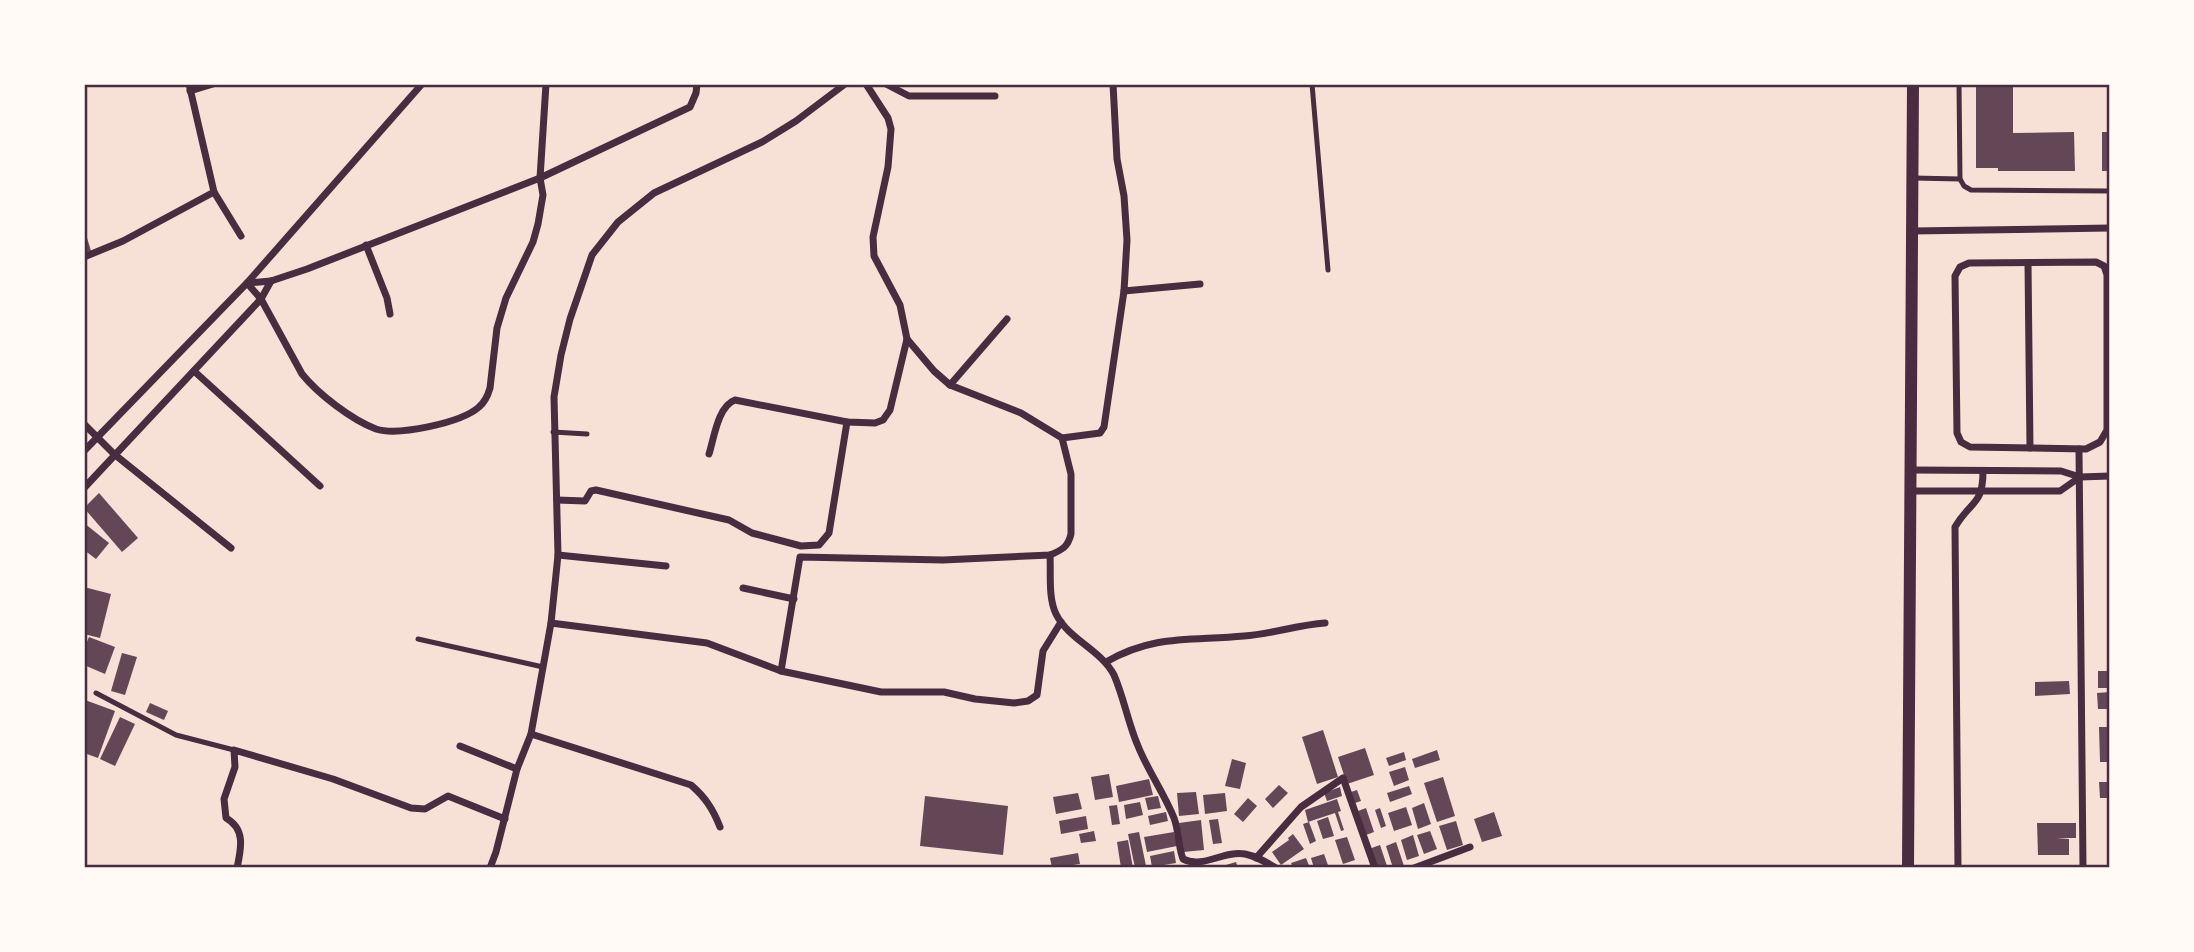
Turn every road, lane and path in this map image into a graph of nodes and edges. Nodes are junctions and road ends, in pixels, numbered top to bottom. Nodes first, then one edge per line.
1 (213, 84) edge
2 (422, 84) edge
3 (546, 84) edge
4 (697, 84) edge
5 (845, 84) edge
6 (866, 84) edge
7 (886, 84) edge
8 (1114, 84) edge
9 (1312, 84) edge
10 (1913, 84) edge
11 (1959, 84) edge
12 (189, 87) edge
13 (995, 96) dead end
14 (540, 178) junction
15 (1913, 178) junction
16 (1960, 179) junction
17 (2110, 191) edge
18 (214, 192) junction
19 (2110, 229) edge
20 (1912, 232) junction
21 (241, 236) dead end
22 (366, 245) junction
23 (84, 257) edge
24 (2028, 263) junction
25 (1328, 270) dead end
26 (271, 281) junction
27 (247, 283) junction
28 (1200, 284) dead end
29 (1124, 291) junction
30 (261, 299) junction
31 (390, 314) dead end
32 (1007, 320) dead end
33 (907, 339) junction
34 (194, 371) junction
35 (950, 385) junction
36 (847, 422) junction
37 (84, 424) edge
38 (554, 432) junction
39 (587, 434) dead end
40 (97, 437) junction
41 (1062, 438) junction
42 (2030, 448) junction
43 (2079, 449) junction
44 (84, 452) edge
45 (114, 454) junction
46 (709, 454) dead end
47 (1909, 470) junction
48 (1983, 471) junction
49 (2110, 476) edge
50 (2080, 477) junction
51 (320, 486) dead end
52 (84, 488) edge
53 (1909, 491) junction
54 (1983, 491) junction
55 (557, 500) junction
56 (801, 547) junction
57 (231, 548) dead end
58 (558, 555) junction
59 (1050, 555) junction
60 (800, 557) junction
61 (666, 566) dead end
62 (743, 587) dead end
63 (794, 599) junction
64 (1062, 622) junction
65 (551, 623) junction
66 (1325, 623) dead end
67 (418, 639) dead end
68 (1107, 662) junction
69 (543, 667) junction
70 (782, 671) junction
71 (96, 693) dead end
72 (531, 734) junction
73 (460, 746) dead end
74 (234, 750) junction
75 (517, 769) junction
76 (505, 818) junction
77 (720, 827) dead end
78 (1470, 848) dead end
79 (1256, 858) junction
80 (1198, 865) edge
81 (237, 868) edge
82 (490, 868) edge
83 (1276, 868) edge
84 (1375, 868) edge
85 (1414, 868) edge
86 (1908, 868) edge
87 (1958, 868) edge
88 (2083, 868) edge

1 - 12 street
2 - 27 street
3 - 14 street
4 - 14 street
5 - 38 street
6 - 33 street
7 - 13 street
8 - 29 street
9 - 25 lane
10 - 15 street
11 - 16 lane
12 - 18 street
14 - 22 street
14 - 30 street
15 - 16 lane
15 - 20 street
16 - 17 lane
18 - 21 street
18 - 23 street
19 - 20 street
20 - 47 street
22 - 26 street
22 - 31 street
24 - 42 street
24 - 42 street
24 - 43 street
26 - 27 street
26 - 30 street
27 - 30 street
27 - 40 street
28 - 29 street
29 - 41 street
30 - 34 street
32 - 35 street
33 - 35 street
33 - 36 street
34 - 45 street
34 - 51 street
35 - 41 street
36 - 46 street
36 - 56 street
37 - 40 street
38 - 39 lane
38 - 55 street
40 - 44 street
40 - 45 street
41 - 59 street
42 - 43 street
43 - 50 street
45 - 52 street
45 - 57 street
47 - 48 street
47 - 53 street
48 - 50 street
48 - 54 street
49 - 50 street
50 - 54 street
50 - 88 street
53 - 54 street
53 - 86 street
54 - 87 street
55 - 56 street
55 - 58 street
56 - 60 street
58 - 61 street
58 - 65 street
59 - 60 street
59 - 64 street
60 - 63 street
62 - 63 street
63 - 70 street
64 - 68 street
64 - 70 street
65 - 69 street
65 - 70 street
66 - 68 street
67 - 69 lane
68 - 80 street
69 - 72 street
71 - 74 lane
72 - 75 street
72 - 77 street
73 - 75 street
74 - 76 street
74 - 81 street
75 - 76 street
76 - 82 street
78 - 85 street
79 - 80 street
79 - 83 street
79 - 84 street

